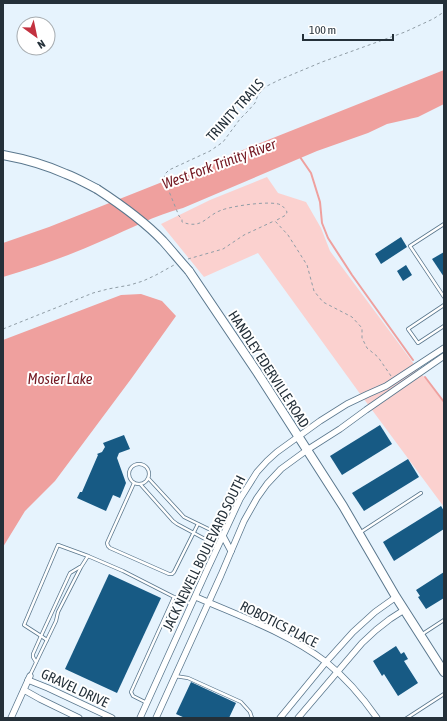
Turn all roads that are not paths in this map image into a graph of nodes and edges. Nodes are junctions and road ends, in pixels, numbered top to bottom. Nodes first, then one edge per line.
1 (3, 155) edge
2 (444, 224) edge
3 (444, 298) edge
4 (444, 305) edge
5 (444, 326) edge
6 (444, 348) edge
7 (444, 356) edge
8 (298, 436) junction
9 (307, 450) junction
10 (148, 479) junction
11 (134, 483) junction
12 (141, 485) junction
13 (420, 493) dead end
14 (198, 524) junction
15 (193, 533) junction
16 (359, 533) junction
17 (223, 536) junction
18 (218, 546) junction
19 (231, 551) junction
20 (88, 556) junction
21 (81, 567) junction
22 (174, 597) junction
23 (196, 597) junction
24 (396, 597) junction
25 (209, 603) junction
26 (192, 604) junction
27 (404, 610) junction
28 (51, 616) junction
29 (57, 618) junction
30 (444, 620) edge
31 (420, 635) junction
32 (41, 636) junction
33 (47, 640) junction
34 (36, 662) junction
35 (326, 662) junction
36 (337, 672) junction
37 (444, 672) edge
38 (175, 676) junction
39 (29, 678) junction
40 (24, 690) junction
41 (444, 694) edge
42 (147, 703) junction
43 (11, 718) edge
44 (79, 718) edge
45 (112, 718) edge
46 (140, 718) edge
47 (156, 718) edge
48 (252, 718) edge
49 (280, 718) edge
50 (298, 718) edge
51 (377, 718) edge
52 (407, 718) edge

1 - 8 main road, HANDLEY EDERVILLE ROAD, bridge
2 - 3 lane
4 - 5 lane
6 - 8 street, JACK NEWELL BOULEVARD SOUTH
7 - 9 street, JACK NEWELL BOULEVARD SOUTH
8 - 9 main road, HANDLEY EDERVILLE ROAD
8 - 17 street, JACK NEWELL BOULEVARD SOUTH
9 - 16 main road, HANDLEY EDERVILLE ROAD
9 - 19 street, JACK NEWELL BOULEVARD SOUTH
10 - 11 lane
10 - 12 lane
10 - 14 lane
11 - 12 lane
11 - 15 lane
12 - 15 lane
13 - 16 lane
14 - 15 lane
14 - 17 lane
15 - 18 lane
16 - 24 main road, HANDLEY EDERVILLE ROAD
17 - 18 street, JACK NEWELL BOULEVARD SOUTH
17 - 19 street
18 - 19 street
18 - 23 street, JACK NEWELL BOULEVARD SOUTH
19 - 25 street, JACK NEWELL BOULEVARD SOUTH
20 - 21 lane
20 - 22 lane
20 - 32 lane
21 - 28 lane
21 - 29 lane
22 - 26 lane
22 - 42 lane
23 - 25 street, ROBOTICS PLACE
23 - 26 street, JACK NEWELL BOULEVARD SOUTH
24 - 27 main road, HANDLEY EDERVILLE ROAD
24 - 35 street
25 - 35 street, ROBOTICS PLACE
25 - 38 street, JACK NEWELL BOULEVARD SOUTH
26 - 42 street, JACK NEWELL BOULEVARD SOUTH
27 - 31 main road, HANDLEY EDERVILLE ROAD
27 - 36 street
28 - 29 lane
28 - 32 lane
29 - 33 lane
30 - 31 lane
31 - 37 main road, HANDLEY EDERVILLE ROAD
32 - 33 lane
32 - 34 lane
33 - 34 lane
34 - 39 lane
35 - 36 street, ROBOTICS PLACE
35 - 49 street
36 - 50 street
36 - 51 street, ROBOTICS PLACE
38 - 47 street, JACK NEWELL BOULEVARD SOUTH
38 - 48 lane
39 - 40 street
39 - 45 street, GRAVEL DRIVE
40 - 43 street
40 - 44 street, GRAVEL DRIVE
41 - 52 lane
42 - 46 street, JACK NEWELL BOULEVARD SOUTH

